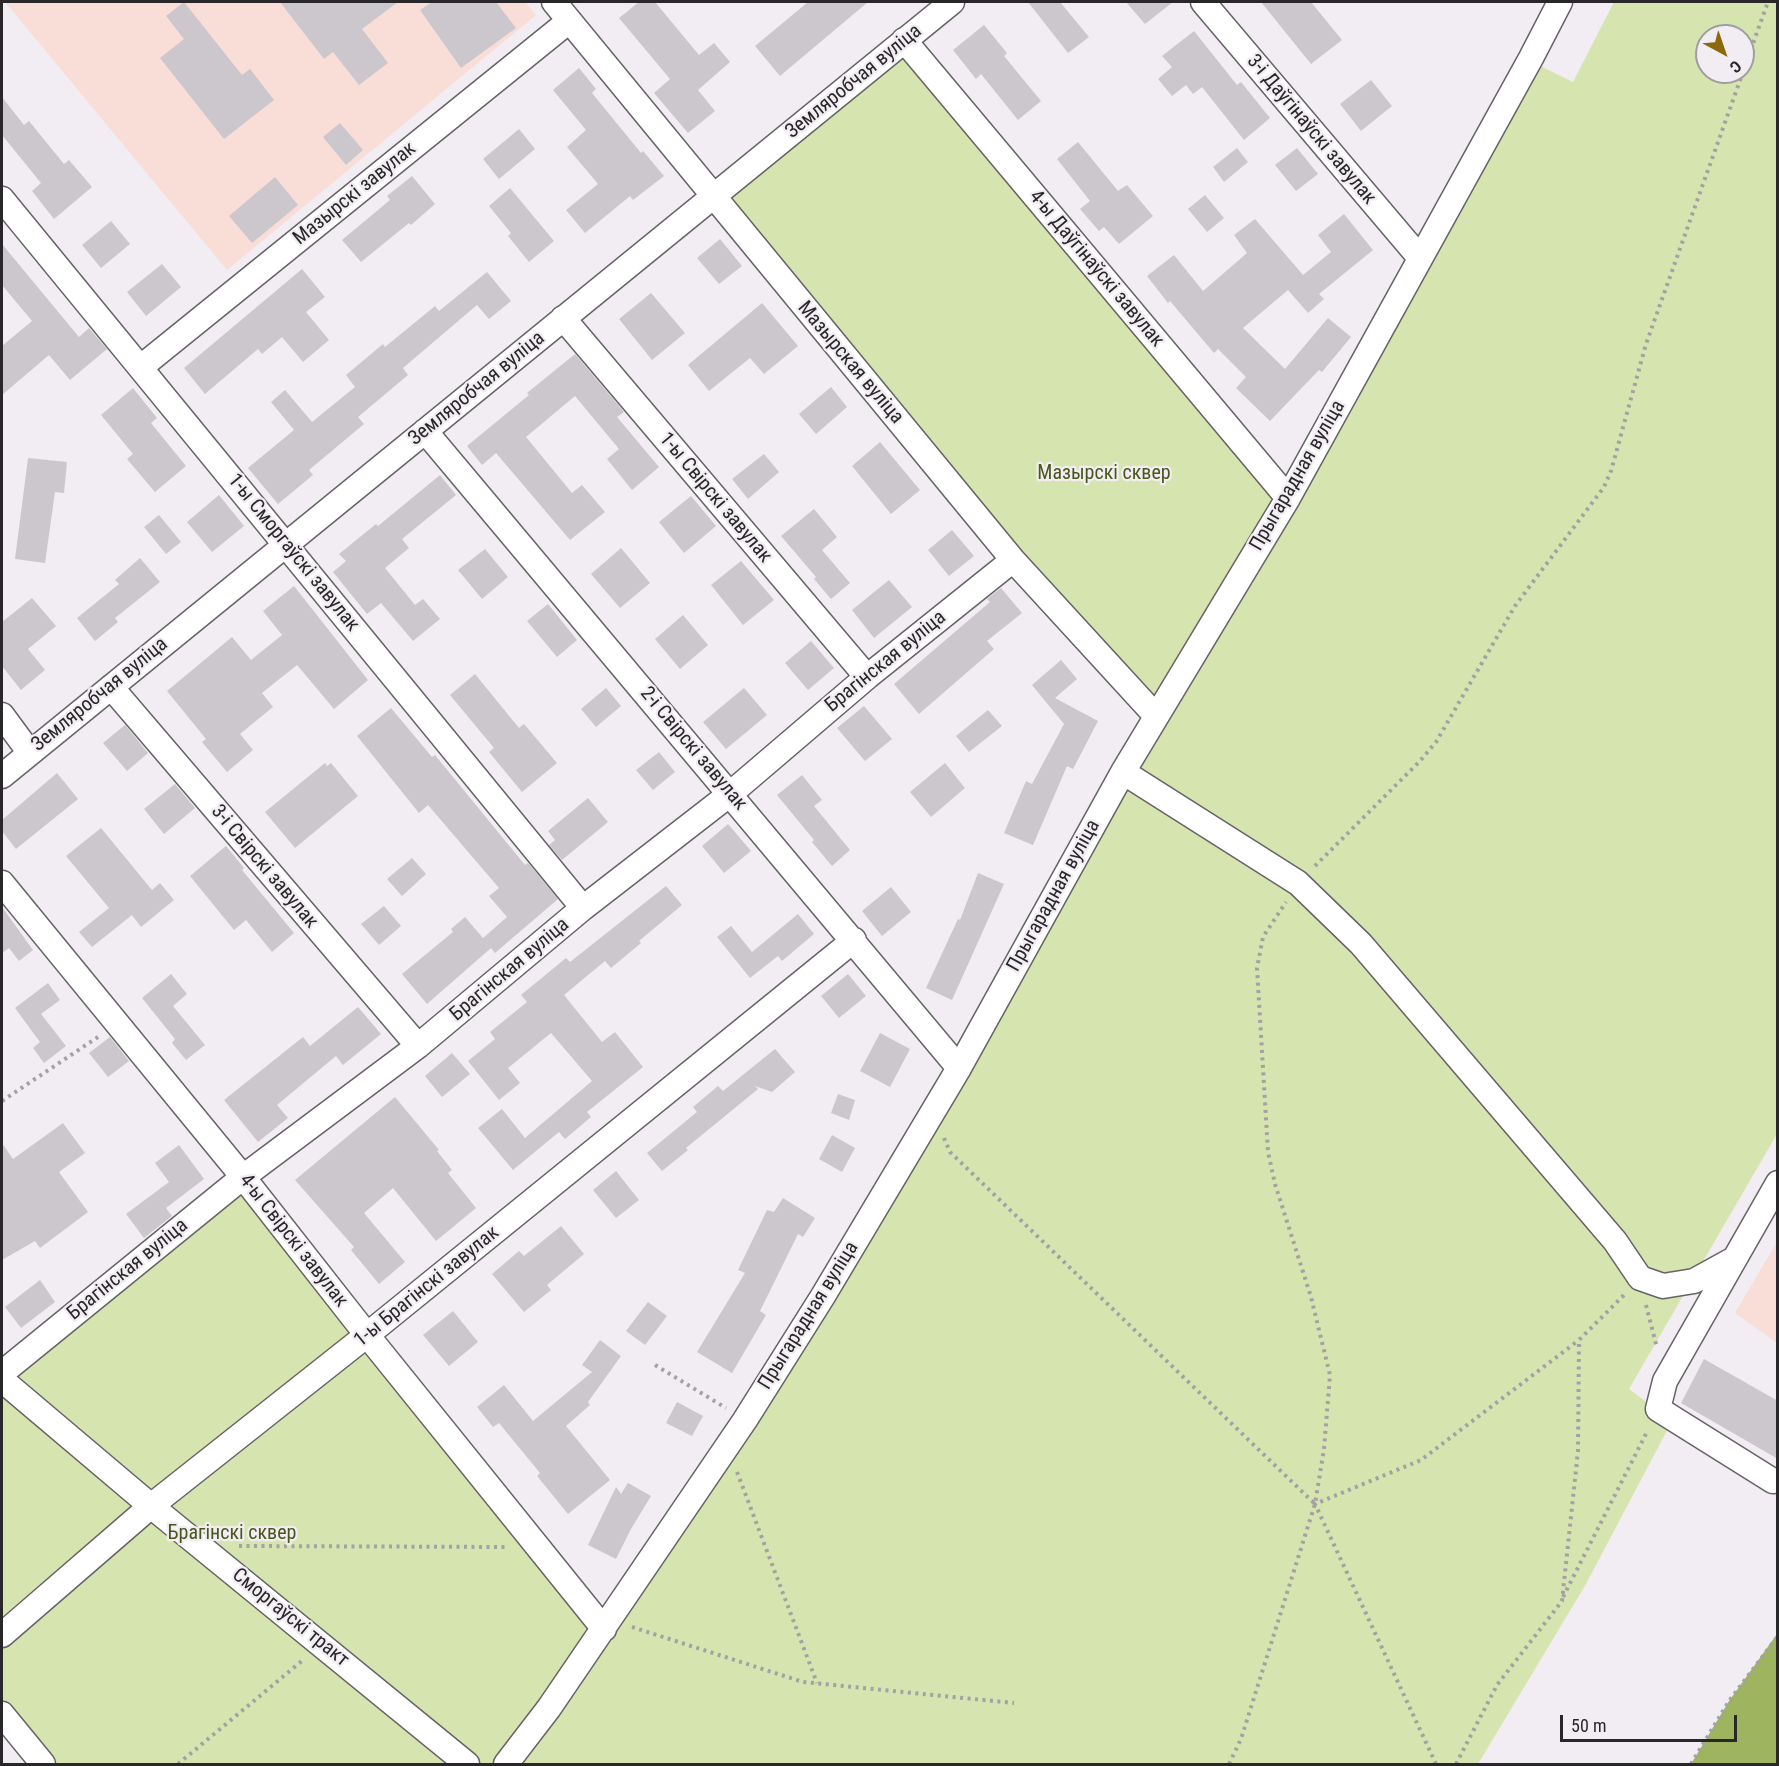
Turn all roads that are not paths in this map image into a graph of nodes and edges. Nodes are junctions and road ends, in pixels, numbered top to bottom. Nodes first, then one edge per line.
1 (554, 2) edge
2 (952, 2) edge
3 (1203, 2) edge
4 (1560, 2) edge
5 (569, 21) junction
6 (904, 40) junction
7 (713, 197) junction
8 (2, 199) edge
9 (1419, 258) junction
10 (563, 318) junction
11 (141, 367) junction
12 (424, 431) junction
13 (1288, 498) junction
14 (285, 544) junction
15 (1013, 560) junction
16 (867, 677) junction
17 (111, 687) junction
18 (2, 715) edge
19 (1156, 716) junction
20 (30, 753) junction
21 (1123, 772) junction
22 (2, 776) edge
23 (730, 794) junction
24 (2, 883) edge
25 (583, 908) junction
26 (854, 940) junction
27 (418, 1046) junction
28 (959, 1068) junction
29 (243, 1178) junction
30 (1778, 1183) edge
31 (1734, 1259) junction
32 (367, 1335) junction
33 (2, 1373) edge
34 (2, 1380) edge
35 (1773, 1481) dead end
36 (151, 1506) junction
37 (607, 1624) junction
38 (2, 1635) edge
39 (2, 1714) edge
40 (43, 1764) edge
41 (467, 1764) edge
42 (506, 1764) edge

1 - 5 street, Мазырская вуліца
2 - 6 street, Земляробчая вуліца
3 - 9 street, 3-і Даўгінаўскі завулак
4 - 9 street, Прыгарадная вуліца
5 - 7 street, Мазырская вуліца
5 - 11 street, Мазырскі завулак
6 - 7 street, Земляробчая вуліца
6 - 13 street, 4-ы Даўгінаўскі завулак
7 - 10 street, Земляробчая вуліца
7 - 15 street, Мазырская вуліца
8 - 11 street, 1-ы Сморгаўскі завулак
9 - 13 street, Прыгарадная вуліца
10 - 12 street, Земляробчая вуліца
10 - 16 street, 1-ы Свірскі завулак
11 - 14 street, 1-ы Сморгаўскі завулак
12 - 14 street, Земляробчая вуліца
12 - 23 street, 2-і Свірскі завулак
13 - 19 street, Прыгарадная вуліца
14 - 17 street, Земляробчая вуліца
14 - 25 street, 1-ы Сморгаўскі завулак
15 - 16 street, Брагінская вуліца
15 - 19 street, Мазырская вуліца
16 - 23 street, Брагінская вуліца
17 - 20 street, Земляробчая вуліца
17 - 27 street, 3-і Свірскі завулак
18 - 20 street
19 - 21 street, Прыгарадная вуліца
20 - 22 street, Земляробчая вуліца
21 - 28 street, Прыгарадная вуліца
21 - 31 street
23 - 25 street, Брагінская вуліца
23 - 26 street, 2-і Свірскі завулак
24 - 29 street, 4-ы Свірскі завулак
25 - 27 street, Брагінская вуліца
26 - 28 street, 2-і Свірскі завулак
26 - 32 street, 1-ы Брагінскі завулак
27 - 29 street, Брагінская вуліца
28 - 37 street, Прыгарадная вуліца
29 - 32 street, 4-ы Свірскі завулак
29 - 33 street, Брагінская вуліца
30 - 31 street
31 - 35 street
32 - 36 street, 1-ы Брагінскі завулак
32 - 37 street, 4-ы Свірскі завулак
34 - 36 street, Сморгаўскі тракт
36 - 38 street, 1-ы Брагінскі завулак
36 - 41 street, Сморгаўскі тракт
37 - 42 street, Прыгарадная вуліца
39 - 40 street

